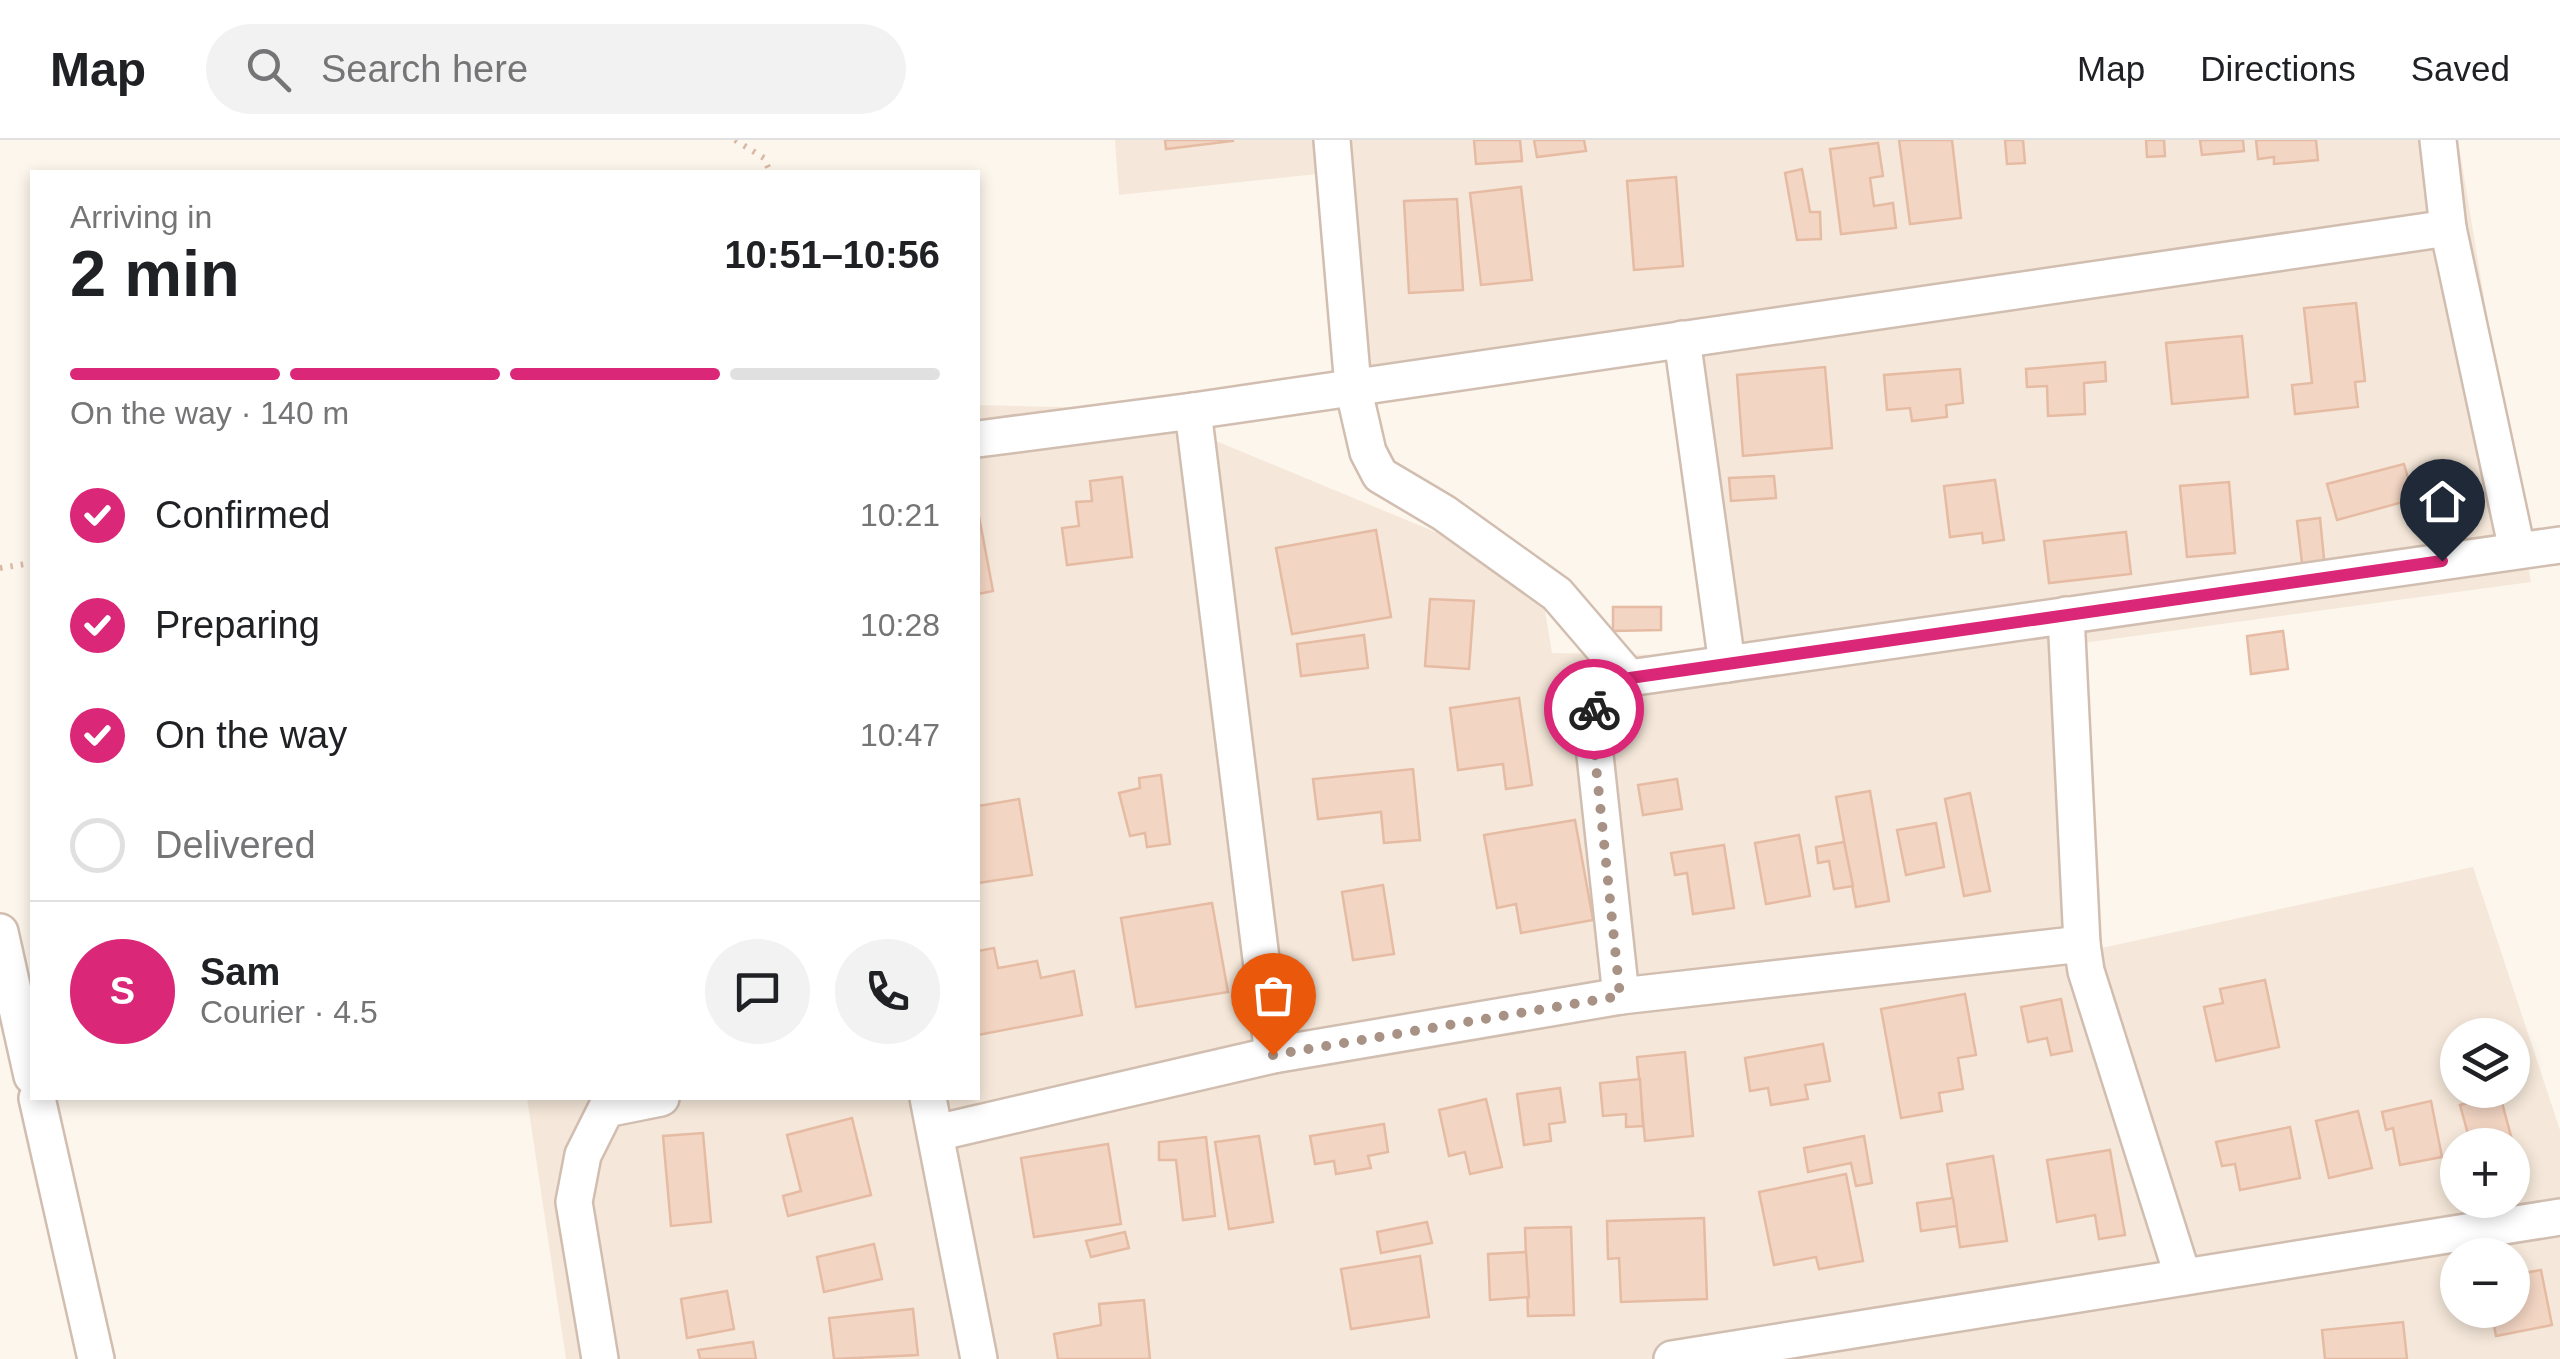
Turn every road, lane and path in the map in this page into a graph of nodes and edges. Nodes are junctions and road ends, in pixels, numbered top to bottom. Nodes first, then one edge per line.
1 (735, 140) edge
2 (1332, 140) edge
3 (2438, 140) edge
4 (769, 170) edge
5 (2448, 228) junction
6 (1682, 338) junction
7 (1353, 387) junction
8 (1192, 411) junction
9 (980, 439) edge
10 (2560, 545) edge
11 (2517, 550) junction
12 (30, 563) edge
13 (0, 568) edge
14 (2066, 615) junction
15 (1727, 664) junction
16 (1630, 678) junction
17 (0, 932) edge
18 (2082, 944) junction
19 (1620, 996) junction
20 (1273, 1055) junction
21 (30, 1067) edge
22 (37, 1100) edge
23 (652, 1100) edge
24 (928, 1100) edge
25 (936, 1133) junction
26 (2560, 1217) edge
27 (2184, 1277) junction
28 (1794, 1349) edge
29 (96, 1359) edge
30 (600, 1359) edge
31 (979, 1359) edge
32 (1672, 1359) edge

1 - 4 path
2 - 7 street
3 - 5 street
5 - 6 street
5 - 11 street
6 - 7 street
6 - 15 street
7 - 8 street
7 - 16 street
8 - 9 street
8 - 20 street
10 - 11 street
11 - 14 street
12 - 13 path
14 - 15 street
14 - 18 street
15 - 16 street
16 - 19 street
17 - 21 street
18 - 19 street
18 - 27 street
19 - 20 street
20 - 25 street
22 - 29 street
23 - 30 street
24 - 25 street
25 - 31 street
26 - 27 street
27 - 28 street
28 - 32 street

